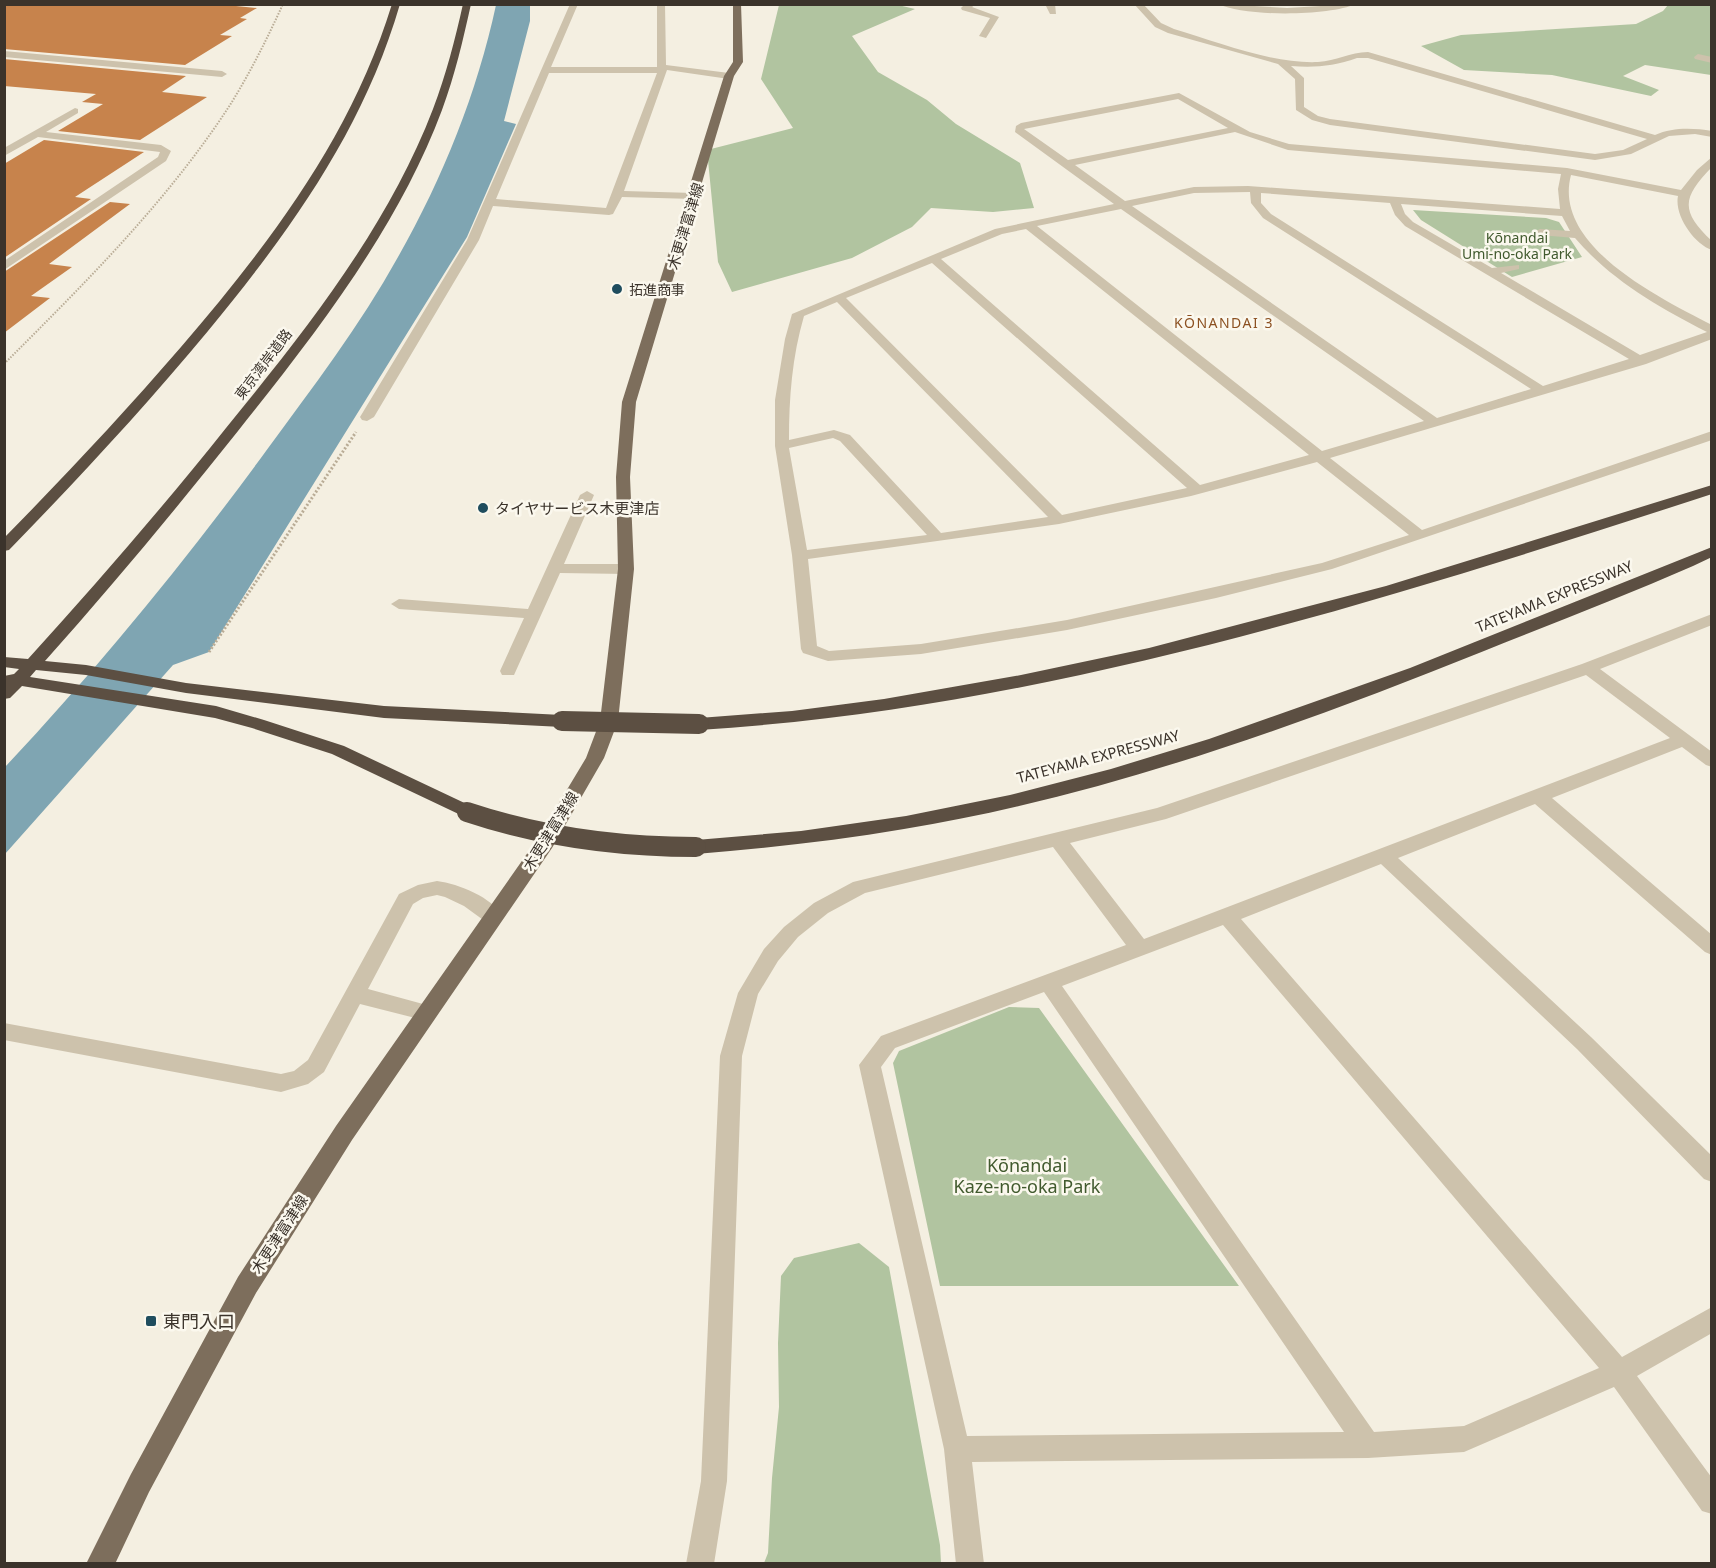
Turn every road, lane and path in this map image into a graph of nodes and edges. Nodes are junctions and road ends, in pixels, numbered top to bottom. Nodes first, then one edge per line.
1 (283, 4) edge
2 (396, 4) edge
3 (468, 4) edge
4 (574, 4) edge
5 (661, 4) edge
6 (737, 4) edge
7 (972, 4) edge
8 (1138, 4) edge
9 (1223, 4) edge
10 (1351, 4) edge
11 (983, 36) dead end
12 (4, 54) edge
13 (1698, 57) dead end
14 (1712, 60) edge
15 (1279, 62) junction
16 (4, 64) edge
17 (115, 64) junction
18 (662, 68) junction
19 (546, 70) junction
20 (222, 74) dead end
21 (729, 76) junction
22 (75, 111) dead end
23 (1236, 129) junction
24 (35, 134) junction
25 (1712, 134) edge
26 (1655, 138) junction
27 (4, 153) edge
28 (1712, 160) edge
29 (1066, 164) junction
30 (1567, 171) junction
31 (1255, 190) junction
32 (618, 194) junction
33 (1684, 194) junction
34 (694, 196) junction
35 (1394, 200) junction
36 (490, 202) junction
37 (1123, 205) junction
38 (1566, 213) junction
39 (1028, 225) junction
40 (1540, 232) dead end
41 (1577, 235) junction
42 (1712, 247) edge
43 (933, 258) junction
44 (4, 267) edge
45 (1515, 267) dead end
46 (1491, 273) junction
47 (839, 298) junction
48 (1712, 332) edge
49 (1641, 361) junction
50 (4, 364) edge
51 (1541, 390) junction
52 (367, 417) joint
53 (1434, 422) junction
54 (1712, 435) edge
55 (782, 446) junction
56 (1322, 456) junction
57 (1712, 489) edge
58 (1197, 490) junction
59 (587, 495) dead end
60 (1059, 520) junction
61 (1420, 536) junction
62 (938, 538) junction
63 (4, 547) edge
64 (1712, 551) edge
65 (800, 555) junction
66 (553, 568) junction
67 (626, 568) junction
68 (399, 604) dead end
69 (532, 614) junction
70 (1712, 619) edge
71 (209, 652) dead end
72 (4, 662) edge
73 (32, 664) junction
74 (1588, 668) junction
75 (508, 671) dead end
76 (11, 679) edge
77 (4, 694) edge
78 (1683, 740) junction
79 (1712, 760) edge
80 (1539, 797) junction
81 (1058, 840) junction
82 (1384, 856) junction
83 (1227, 916) junction
84 (494, 917) junction
85 (1712, 947) edge
86 (1140, 949) junction
87 (1049, 983) junction
88 (354, 994) junction
89 (427, 1013) junction
90 (4, 1031) edge
91 (1712, 1172) edge
92 (1712, 1319) edge
93 (1619, 1372) junction
94 (1368, 1446) junction
95 (957, 1449) junction
96 (1712, 1500) edge
97 (100, 1563) edge
98 (700, 1563) edge
99 (970, 1563) edge

1 - 50 path
2 - 63 highway
3 - 73 highway, 東京湾岸道路
4 - 19 street
5 - 18 street
6 - 21 main road, 木更津富津線
7 - 11 street
8 - 15 street
9 - 10 street
12 - 17 street
13 - 14 street
15 - 26 street
15 - 26 street
16 - 17 street
17 - 20 street
18 - 19 street
18 - 21 street
18 - 32 street
19 - 36 street
21 - 34 main road, 木更津富津線
22 - 24 street
23 - 29 street
23 - 29 street
23 - 30 street
24 - 27 street
24 - 44 street
25 - 26 street
28 - 33 street
29 - 37 street
30 - 33 street
30 - 38 street
31 - 35 street
31 - 37 street
31 - 51 street
32 - 34 street
32 - 36 street
33 - 42 street
34 - 67 main road, 木更津富津線
35 - 38 street
35 - 46 street
36 - 52 street
37 - 39 street
37 - 53 street
38 - 41 street
39 - 43 street
39 - 56 street
40 - 41 street
41 - 48 street
43 - 47 street
43 - 58 street
45 - 46 street
46 - 49 street
47 - 55 street
47 - 60 street
48 - 49 street
49 - 51 street
51 - 53 street
52 - 71 path
53 - 56 street
54 - 61 street
55 - 62 street
55 - 65 street
56 - 58 street
56 - 61 street
57 - 73 highway, bridge
58 - 60 street
59 - 66 street
60 - 62 street
61 - 65 street
62 - 65 street
64 - 76 highway, TATEYAMA EXPRESSWAY, bridge
66 - 67 street
66 - 69 street
67 - 84 main road, 木更津富津線
68 - 69 street
69 - 75 street
70 - 74 street
72 - 73 highway
73 - 76 highway, 東京湾岸道路
74 - 78 street
74 - 81 street
76 - 77 highway, 東京湾岸道路
78 - 79 street
78 - 80 street
80 - 82 street
80 - 85 street
81 - 86 street
81 - 98 street
82 - 83 street
82 - 91 street
83 - 86 street
83 - 93 street
84 - 88 street
84 - 89 main road, 木更津富津線
86 - 87 street
87 - 94 street
87 - 95 street
88 - 89 street
88 - 90 street
89 - 97 main road, 木更津富津線
92 - 93 street
93 - 94 street
93 - 96 street
94 - 95 street
95 - 99 street

